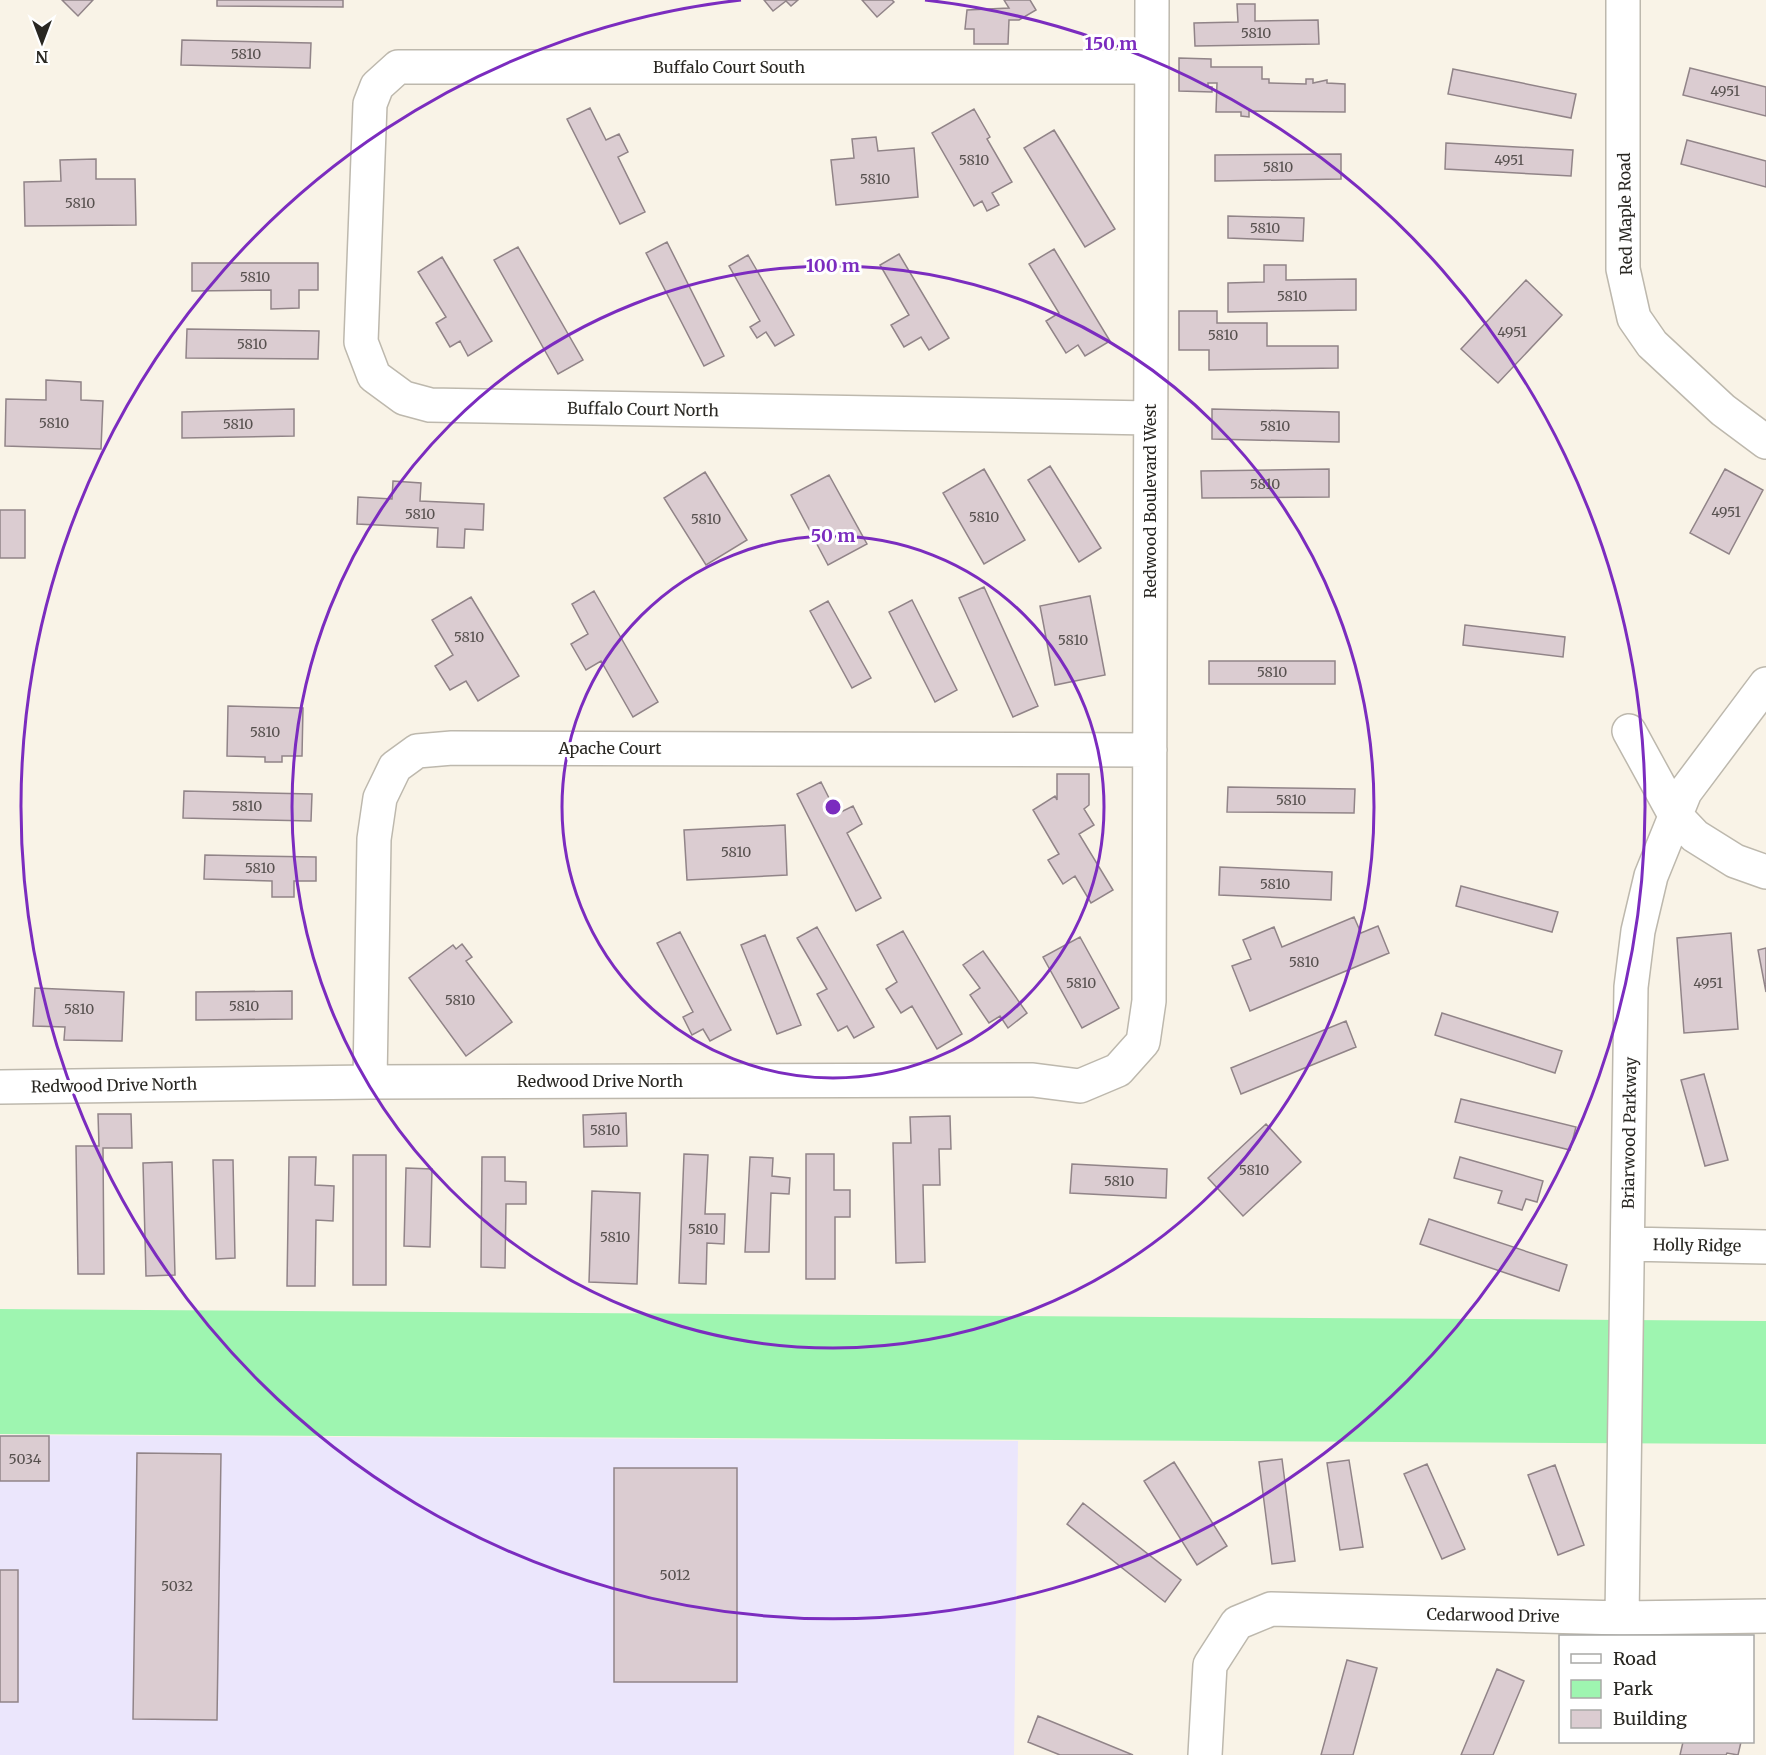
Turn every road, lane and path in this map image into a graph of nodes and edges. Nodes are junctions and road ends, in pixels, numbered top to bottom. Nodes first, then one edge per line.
1 (1152, 0) edge
2 (1623, 0) edge
3 (1152, 67) junction
4 (367, 148) joint
5 (1150, 418) junction
6 (1766, 442) edge
7 (1766, 684) edge
8 (1629, 731) dead end
9 (1150, 750) junction
10 (1675, 815) junction
11 (1766, 872) edge
12 (1149, 1001) joint
13 (370, 1082) junction
14 (0, 1087) edge
15 (1628, 1244) junction
16 (1766, 1246) edge
17 (1766, 1616) edge
18 (1622, 1618) junction
19 (1205, 1755) edge

1 - 3 street, Redwood Boulevard West
2 - 6 street, Red Maple Road
3 - 4 street, Buffalo Court South
3 - 5 street, Redwood Boulevard West
4 - 5 street, Buffalo Court North
5 - 9 street, Redwood Boulevard West
7 - 10 street, Briarwood Parkway
8 - 10 street
9 - 12 street, Redwood Boulevard West
9 - 13 street, Apache Court
10 - 11 street
10 - 15 street, Briarwood Parkway
12 - 13 street, Redwood Drive North
13 - 14 street, Redwood Drive North
15 - 16 street, Holly Ridge
15 - 18 street, Briarwood Parkway
17 - 18 street, Cedarwood Drive
18 - 19 street, Cedarwood Drive

